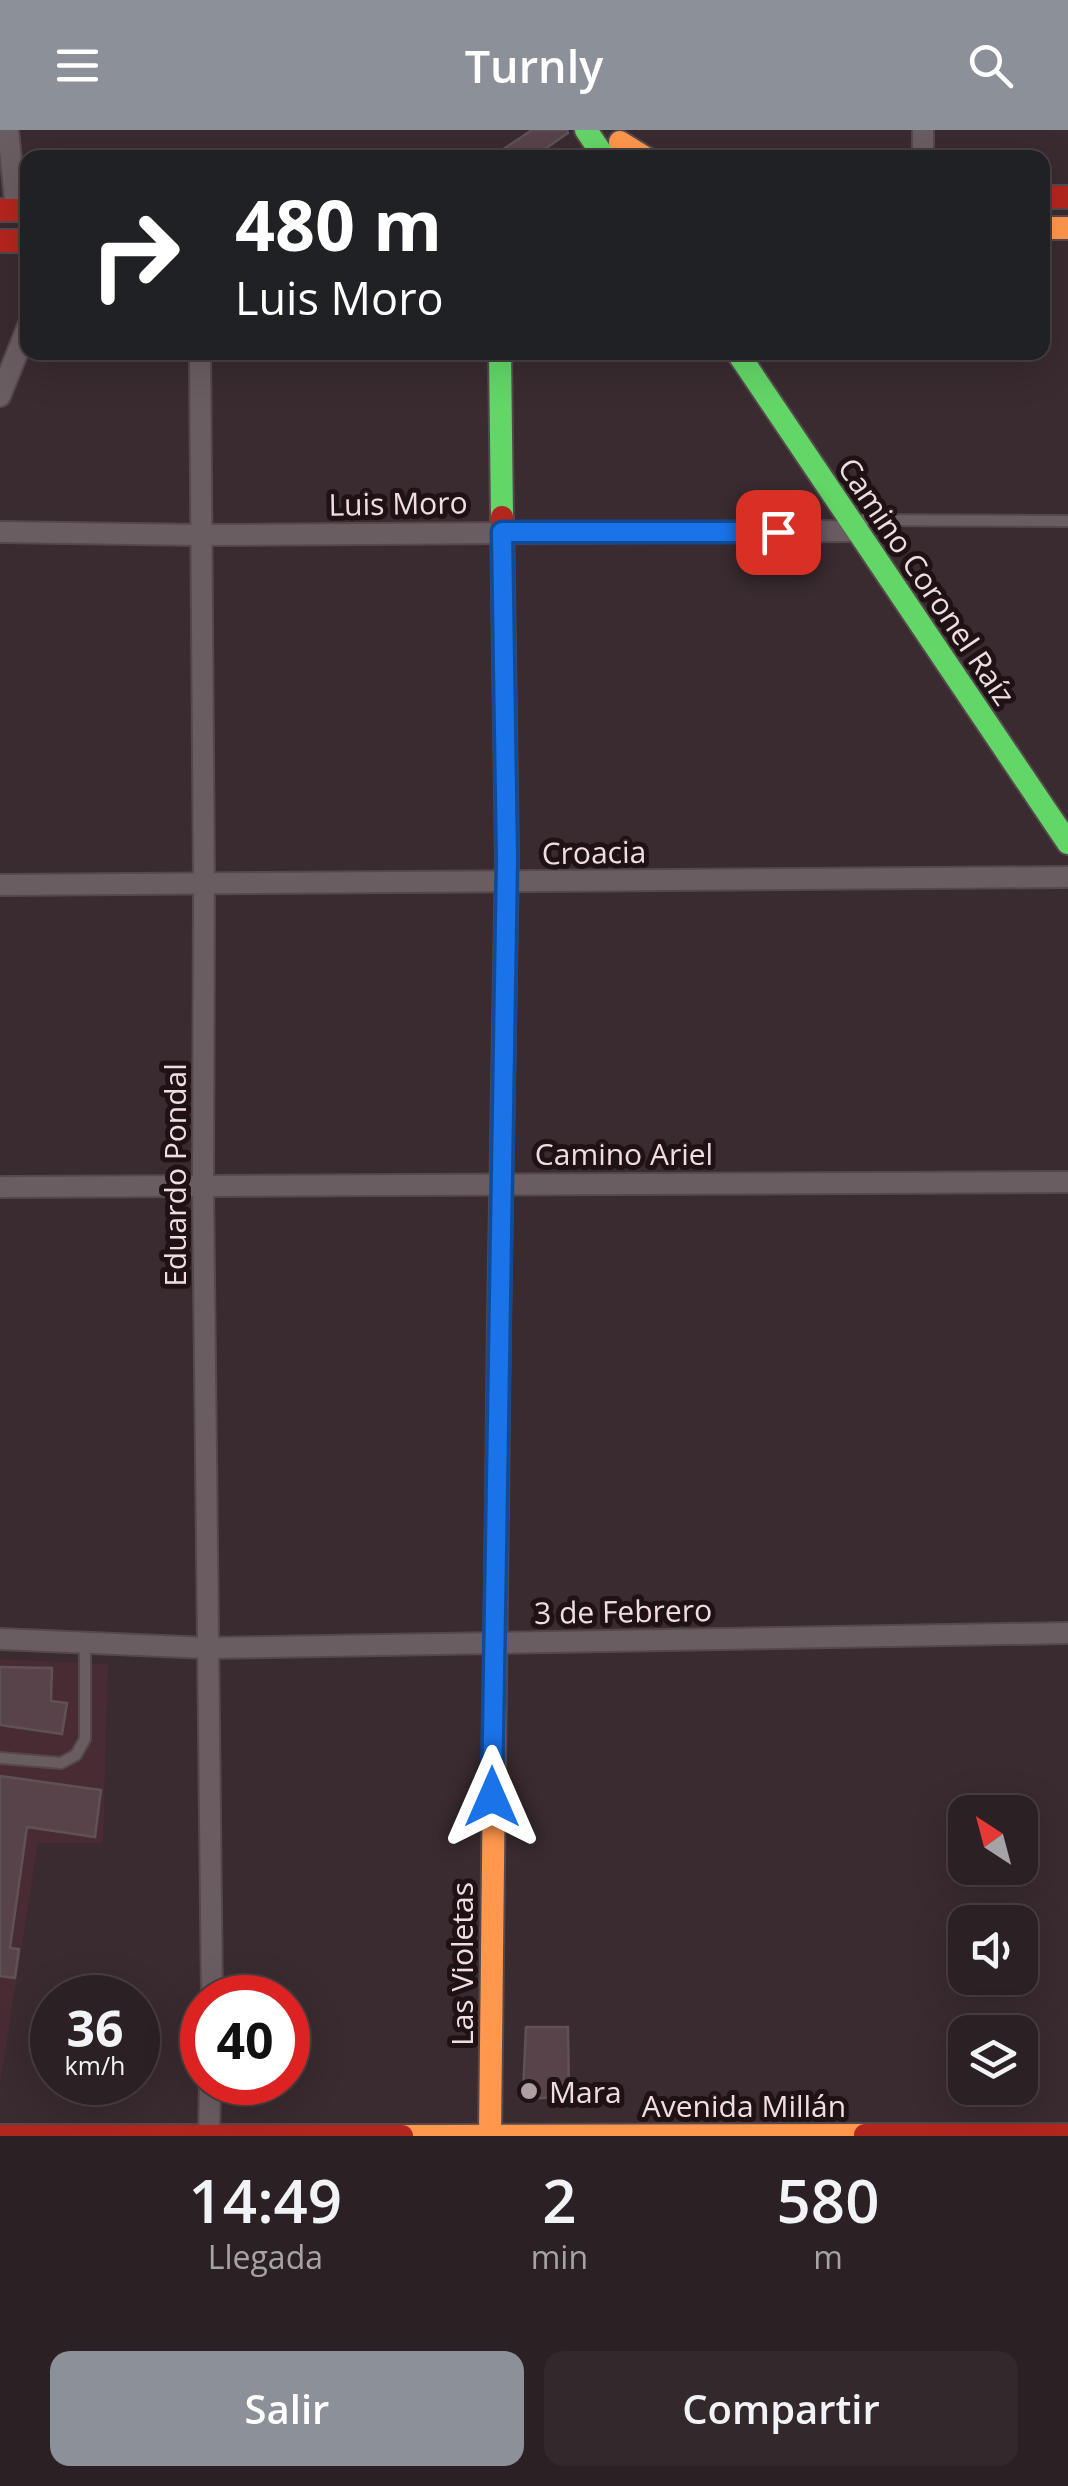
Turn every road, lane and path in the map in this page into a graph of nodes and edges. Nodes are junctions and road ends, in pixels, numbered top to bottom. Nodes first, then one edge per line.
1 (8, 130) edge
2 (586, 130) edge
3 (616, 147) edge
4 (15, 210) edge
5 (20, 346) edge
6 (200, 360) edge
7 (500, 360) edge
8 (742, 360) edge
9 (0, 396) edge
10 (1068, 521) edge
11 (852, 526) junction
12 (0, 532) edge
13 (502, 532) junction
14 (200, 536) junction
15 (1068, 843) edge
16 (1068, 877) edge
17 (507, 883) junction
18 (0, 885) edge
19 (204, 885) junction
20 (1068, 1182) edge
21 (501, 1183) junction
22 (0, 1187) edge
23 (203, 1187) junction
24 (1068, 1633) edge
25 (0, 1640) edge
26 (84, 1642) junction
27 (494, 1644) junction
28 (208, 1648) junction
29 (0, 1758) edge
30 (212, 1975) edge
31 (209, 2105) edge
32 (1068, 2135) edge
33 (0, 2136) edge
34 (37, 2136) edge
35 (208, 2136) edge
36 (490, 2136) edge
37 (994, 2136) edge

1 - 4 street
2 - 3 street
5 - 9 street
6 - 14 street, Eduardo Pondal
7 - 13 street, Las Violetas
8 - 11 street, Camino Coronel Raíz
10 - 11 lane
11 - 13 street, Luis Moro
11 - 15 street, Camino Coronel Raíz
12 - 14 street, Luis Moro
13 - 14 street, Luis Moro
13 - 17 street, Las Violetas
14 - 19 street, Eduardo Pondal
16 - 17 street, Croacia
17 - 19 street, Croacia
17 - 21 street, Las Violetas
18 - 19 street, Croacia
19 - 23 street, Eduardo Pondal
20 - 21 street, Camino Ariel
21 - 23 street, Camino Ariel
21 - 27 street, Las Violetas
22 - 23 street, Camino Ariel
23 - 28 street, Eduardo Pondal
24 - 27 street, 3 de Febrero
25 - 26 street, 3 de Febrero
26 - 28 street, 3 de Febrero
26 - 29 lane
27 - 28 street, 3 de Febrero
27 - 36 street, Las Violetas
28 - 30 street, Eduardo Pondal
31 - 35 street
32 - 37 street, Avenida Millán
33 - 34 street, Avenida Millán
34 - 35 street, Avenida Millán
35 - 36 street, Avenida Millán
36 - 37 street, Avenida Millán

